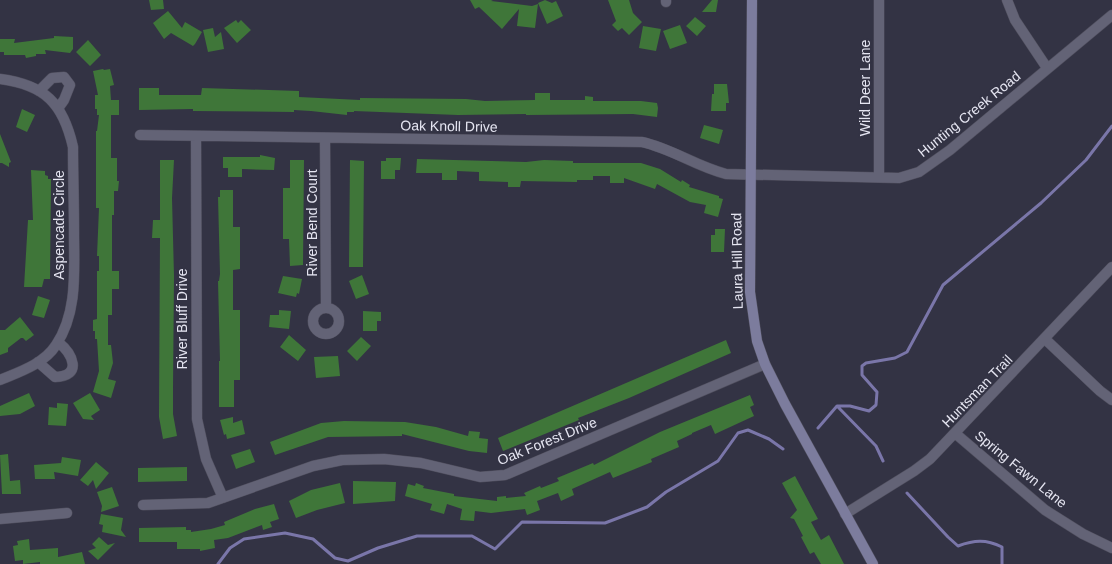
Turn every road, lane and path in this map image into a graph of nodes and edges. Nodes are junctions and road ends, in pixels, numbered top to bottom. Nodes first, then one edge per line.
1 (752, 0) edge
2 (880, 0) edge
3 (1008, 0) edge
4 (1112, 15) edge
5 (1047, 68) junction
6 (0, 78) edge
7 (39, 91) junction
8 (59, 107) junction
9 (140, 135) dead end
10 (196, 136) junction
11 (325, 138) junction
12 (750, 175) junction
13 (879, 176) junction
14 (1112, 267) edge
15 (326, 308) dead end
16 (1045, 339) junction
17 (58, 342) junction
18 (38, 362) junction
19 (765, 364) junction
20 (0, 380) edge
21 (1112, 400) edge
22 (956, 434) junction
23 (223, 498) junction
24 (143, 504) dead end
25 (67, 513) dead end
26 (845, 514) junction
27 (0, 519) edge
28 (1112, 548) edge
29 (873, 564) edge

1 - 12 main road, Laura Hill Road
2 - 13 street, Wild Deer Lane
3 - 5 street
4 - 5 street, Hunting Creek Road
5 - 13 street, Hunting Creek Road
6 - 7 street, Aspencade Circle
7 - 8 street, Aspencade Circle
7 - 8 street
8 - 17 street, Aspencade Circle
9 - 10 street, Oak Knoll Drive
10 - 11 street, Oak Knoll Drive
10 - 23 street, River Bluff Drive
11 - 12 street, Oak Knoll Drive
11 - 15 street, River Bend Court
12 - 13 street, Hunting Creek Road
12 - 19 main road, Laura Hill Road
14 - 16 street, Huntsman Trail
16 - 21 street
16 - 22 street, Huntsman Trail
17 - 18 street, Aspencade Circle
17 - 18 street
18 - 20 street, Aspencade Circle
19 - 23 street, Oak Forest Drive
19 - 26 main road, Laura Hill Road
22 - 26 street, Huntsman Trail
22 - 28 street, Spring Fawn Lane
23 - 24 street, Oak Forest Drive
25 - 27 street
26 - 29 main road, Laura Hill Road

